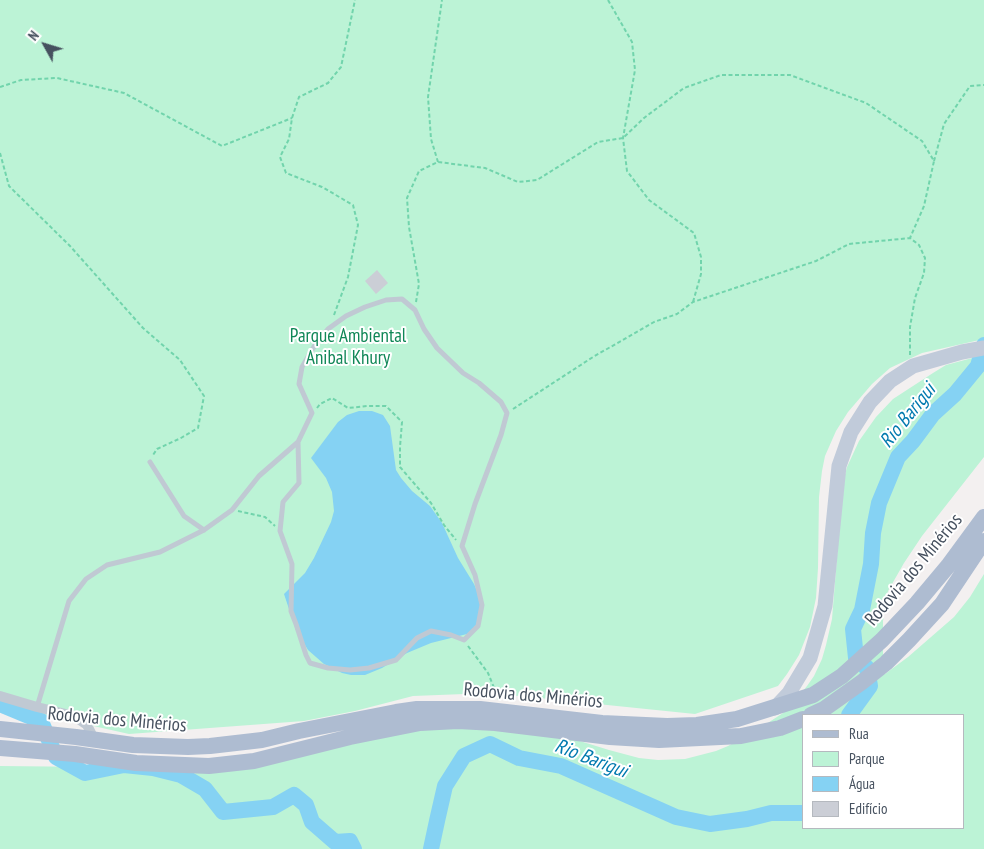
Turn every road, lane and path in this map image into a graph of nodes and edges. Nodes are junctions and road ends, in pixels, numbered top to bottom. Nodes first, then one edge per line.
1 (355, 0) edge
2 (442, 0) edge
3 (608, 0) edge
4 (984, 85) edge
5 (0, 87) edge
6 (292, 118) junction
7 (623, 138) junction
8 (0, 153) edge
9 (934, 161) junction
10 (438, 162) junction
11 (910, 238) junction
12 (693, 302) junction
13 (415, 310) junction
14 (328, 329) junction
15 (984, 348) edge
16 (913, 366) junction
17 (312, 413) junction
18 (507, 413) junction
19 (298, 442) junction
20 (150, 462) joint
21 (232, 510) junction
22 (984, 517) edge
23 (204, 530) junction
24 (280, 531) junction
25 (984, 541) edge
26 (462, 546) junction
27 (464, 640) junction
28 (0, 696) edge
29 (37, 707) junction
30 (775, 708) junction
31 (503, 711) junction
32 (813, 714) edge
33 (802, 719) edge
34 (0, 729) edge
35 (94, 739) junction
36 (0, 748) edge

1 - 6 path
2 - 10 path
3 - 7 path
4 - 9 path
5 - 6 path
6 - 14 path
7 - 9 path
7 - 10 path
7 - 12 path
8 - 20 path
9 - 11 path
10 - 13 path
11 - 12 path
11 - 16 path
12 - 18 path
13 - 14 lane
13 - 18 lane
14 - 17 lane
15 - 16 main road
16 - 30 main road
17 - 19 lane
17 - 26 path
18 - 26 lane
19 - 21 lane
19 - 24 lane
20 - 23 lane
21 - 23 lane
21 - 24 path
22 - 30 main road, Rodovia dos Minérios
23 - 29 lane
24 - 27 lane
25 - 32 main road, Rodovia dos Minérios
26 - 27 lane
27 - 31 path
28 - 29 street
29 - 35 street
30 - 31 main road, Rodovia dos Minérios
31 - 35 main road, Rodovia dos Minérios
33 - 36 main road, Rodovia dos Minérios
34 - 35 main road, Rodovia dos Minérios

